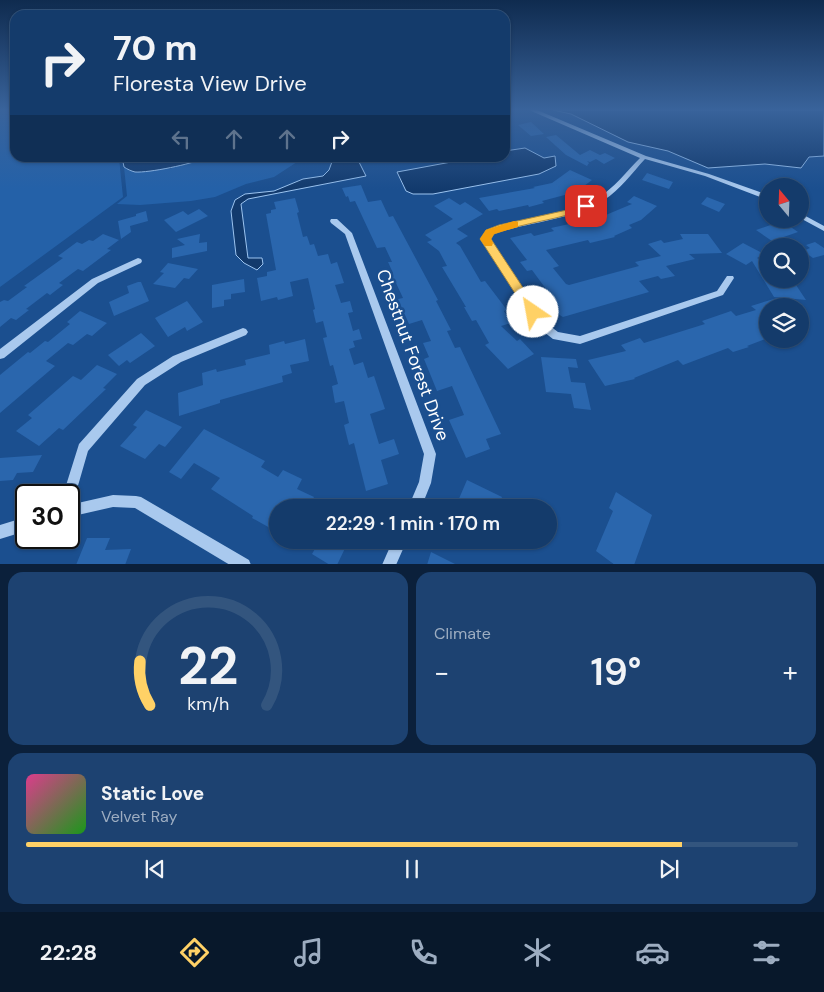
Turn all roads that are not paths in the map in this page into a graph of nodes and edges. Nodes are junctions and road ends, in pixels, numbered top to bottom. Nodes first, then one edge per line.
1 (595, 136) edge
2 (644, 157) junction
3 (759, 195) edge
4 (809, 220) edge
5 (334, 221) dead end
6 (824, 229) edge
7 (138, 261) dead end
8 (730, 278) dead end
9 (243, 332) dead end
10 (0, 355) edge
11 (72, 484) edge
12 (418, 499) edge
13 (80, 508) edge
14 (15, 527) edge
15 (0, 532) edge
16 (396, 549) edge
17 (244, 564) edge
18 (389, 564) edge

1 - 2 street
2 - 3 street
2 - 8 street
4 - 6 street
5 - 12 street, Chestnut Forest Drive
7 - 10 street
9 - 11 street
13 - 17 street
14 - 15 street
16 - 18 street

